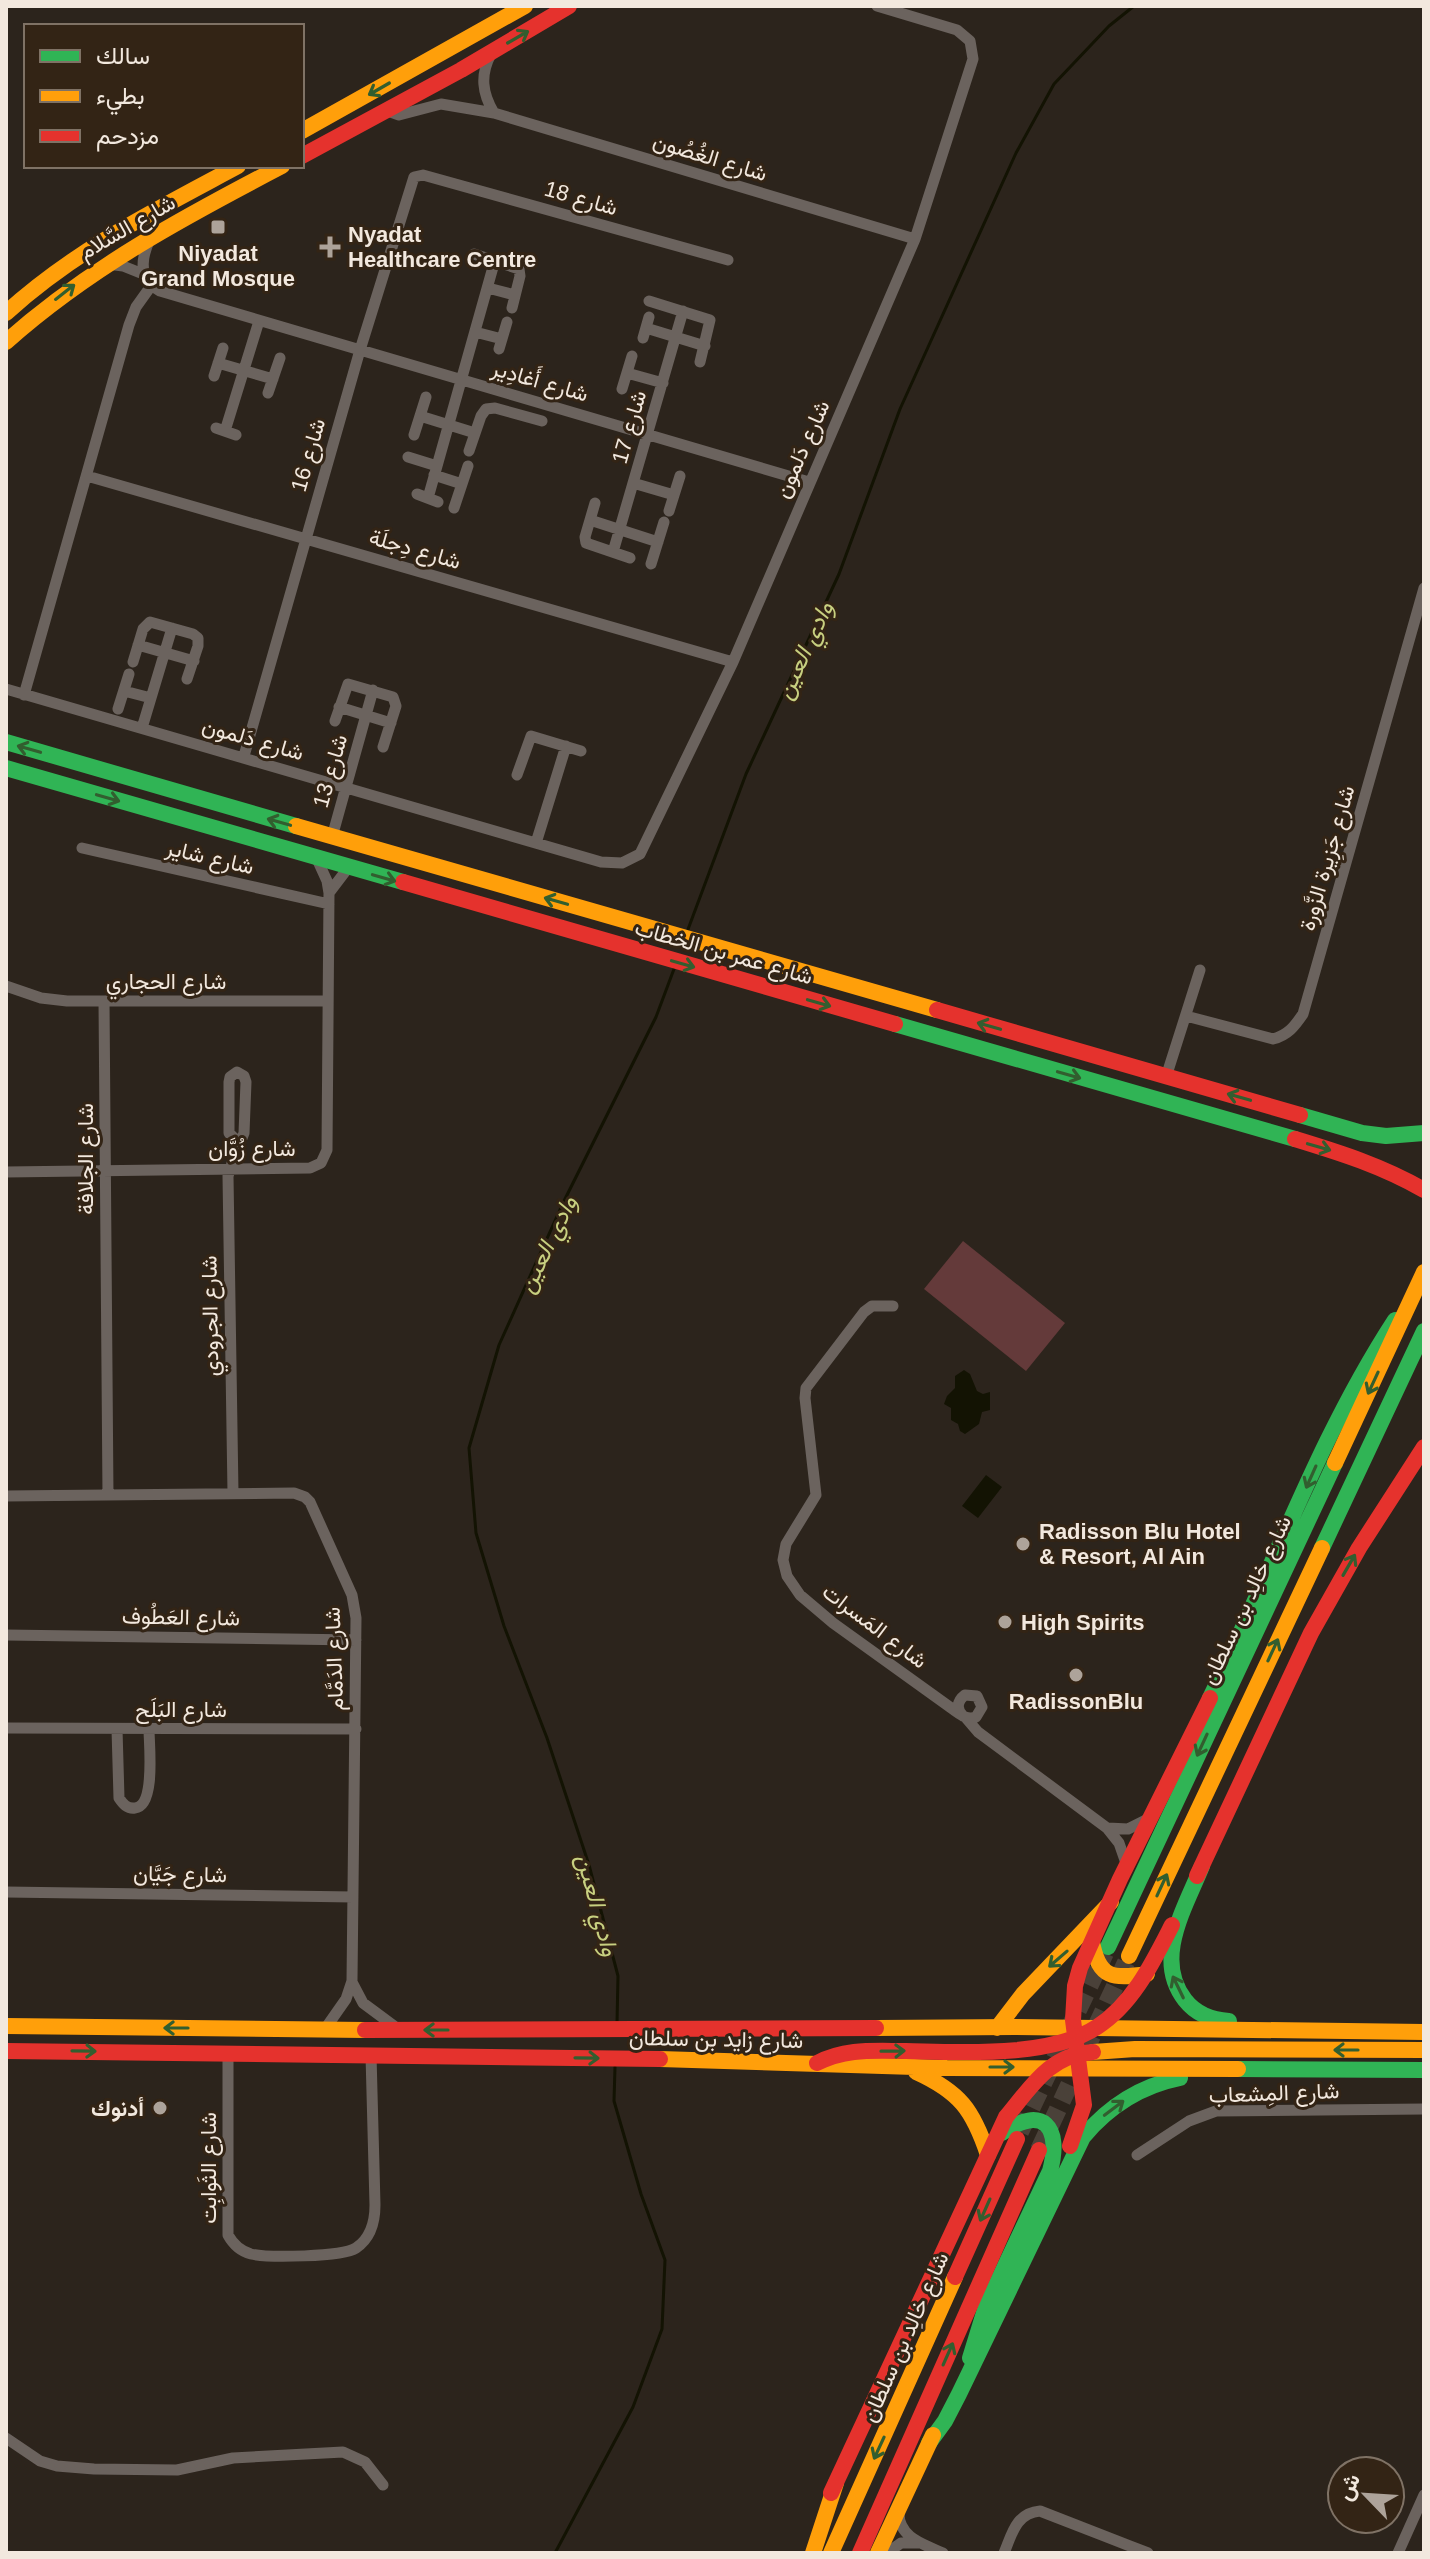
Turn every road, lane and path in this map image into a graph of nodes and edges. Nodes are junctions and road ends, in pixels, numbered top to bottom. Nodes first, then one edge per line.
1 (525, 6) edge
2 (569, 6) edge
3 (877, 6) edge
4 (446, 50) junction
5 (486, 56) junction
6 (421, 90) junction
7 (384, 110) junction
8 (494, 113) junction
9 (304, 130) edge
10 (304, 155) edge
11 (234, 168) edge
12 (278, 168) edge
13 (423, 175) joint
14 (153, 234) junction
15 (915, 239) junction
16 (474, 254) dead end
17 (495, 260) junction
18 (728, 260) dead end
19 (102, 264) junction
20 (143, 274) junction
21 (151, 286) junction
22 (488, 288) junction
23 (515, 295) junction
24 (649, 301) dead end
25 (512, 308) dead end
26 (683, 311) junction
27 (6, 313) edge
28 (259, 321) junction
29 (507, 322) dead end
30 (646, 328) dead end
31 (475, 332) junction
32 (676, 337) junction
33 (6, 342) edge
34 (705, 346) junction
35 (223, 348) dead end
36 (360, 350) junction
37 (632, 356) dead end
38 (280, 358) dead end
39 (700, 362) dead end
40 (218, 363) junction
41 (244, 371) junction
42 (627, 373) junction
43 (214, 376) dead end
44 (273, 379) junction
45 (462, 379) junction
46 (663, 383) junction
47 (622, 389) dead end
48 (268, 393) dead end
49 (426, 397) dead end
50 (420, 416) junction
51 (542, 421) dead end
52 (449, 425) junction
53 (226, 431) dead end
54 (475, 433) junction
55 (648, 433) junction
56 (414, 435) dead end
57 (469, 451) dead end
58 (408, 457) dead end
59 (468, 466) dead end
60 (436, 471) junction
61 (87, 476) junction
62 (680, 476) dead end
63 (809, 482) junction
64 (633, 483) junction
65 (462, 484) junction
66 (674, 495) junction
67 (428, 498) dead end
68 (595, 503) dead end
69 (454, 508) dead end
70 (590, 520) junction
71 (620, 529) junction
72 (305, 538) junction
73 (658, 542) junction
74 (613, 552) junction
75 (630, 558) dead end
76 (651, 564) dead end
77 (1424, 588) edge
78 (172, 628) junction
79 (138, 645) junction
80 (165, 652) junction
81 (194, 661) junction
82 (133, 662) dead end
83 (733, 662) junction
84 (129, 674) dead end
85 (187, 679) dead end
86 (6, 689) edge
87 (373, 690) junction
88 (124, 691) junction
89 (24, 695) junction
90 (151, 698) junction
91 (339, 707) junction
92 (118, 709) dead end
93 (366, 715) junction
94 (335, 721) dead end
95 (391, 723) junction
96 (142, 728) junction
97 (6, 742) edge
98 (566, 746) junction
99 (383, 747) dead end
100 (581, 751) dead end
101 (244, 756) junction
102 (6, 768) edge
103 (517, 775) dead end
104 (346, 787) junction
105 (332, 837) junction
106 (536, 843) junction
107 (82, 848) dead end
108 (317, 859) junction
109 (348, 868) junction
110 (329, 899) junction
111 (1200, 970) dead end
112 (6, 986) edge
113 (104, 1001) junction
114 (328, 1001) junction
115 (1186, 1016) junction
116 (1166, 1077) junction
117 (1424, 1133) edge
118 (237, 1141) junction
119 (229, 1168) junction
120 (105, 1171) junction
121 (6, 1172) edge
122 (1424, 1190) edge
123 (1421, 1280) edge
124 (893, 1306) dead end
125 (1424, 1331) edge
126 (1424, 1447) edge
127 (233, 1493) junction
128 (108, 1495) junction
129 (6, 1496) edge
130 (6, 1635) edge
131 (356, 1640) junction
132 (965, 1695) junction
133 (937, 1696) junction
134 (979, 1715) junction
135 (964, 1717) junction
136 (6, 1728) edge
137 (117, 1729) junction
138 (149, 1729) junction
139 (356, 1729) junction
140 (991, 1741) junction
141 (1150, 1818) junction
142 (1107, 1828) junction
143 (1202, 1866) junction
144 (1127, 1867) junction
145 (6, 1892) edge
146 (353, 1897) junction
147 (1111, 1902) junction
148 (1100, 1944) junction
149 (1129, 1956) tunnel mouth
150 (1147, 1974) junction
151 (352, 1981) junction
152 (6, 2026) edge
153 (997, 2028) junction
154 (1096, 2028) junction
155 (325, 2030) junction
156 (401, 2030) junction
157 (1416, 2032) edge
158 (1075, 2047) junction
159 (1424, 2050) edge
160 (6, 2051) edge
161 (228, 2053) junction
162 (371, 2055) junction
163 (817, 2063) junction
164 (901, 2066) junction
165 (1048, 2067) junction
166 (1397, 2070) junction
167 (1424, 2070) edge
168 (1424, 2109) edge
169 (996, 2138) junction
170 (1017, 2139) tunnel mouth
171 (1039, 2150) tunnel mouth
172 (988, 2155) junction
173 (1137, 2155) dead end
174 (970, 2358) junction
175 (6, 2438) edge
176 (929, 2443) junction
177 (836, 2483) junction
178 (383, 2485) dead end
179 (1424, 2495) edge
180 (899, 2507) junction
181 (923, 2544) junction
182 (805, 2553) edge
183 (813, 2553) edge
184 (831, 2553) edge
185 (860, 2553) edge
186 (878, 2553) edge
187 (887, 2553) edge
188 (943, 2553) edge
189 (1004, 2553) edge
190 (1148, 2553) edge
191 (1399, 2553) edge

1 - 4 main road
5 -> 2 main road
3 - 15 street, شارع دَلمون
4 - 5 main road
4 - 6 main road
4 -> 9 main road
5 - 6 main road
5 - 8 street
6 - 7 main road
7 - 8 street, شارع الغُصُون
7 - 10 main road
8 - 15 street, شارع الغُصُون
11 - 27 main road, شارع السَّلام
12 - 14 main road, شارع السَّلام
13 - 18 street, شارع 18
13 - 36 street, شارع 16
14 - 19 main road, شارع السَّلام
14 - 20 street
15 - 63 street, شارع دَلمون
16 - 17 street
17 - 22 street
17 - 23 street
19 - 20 street
33 -> 19 main road, شارع السَّلام
20 - 21 street
21 - 28 street, شارع أَغادِير
21 - 61 street
22 - 23 street
22 - 31 street
23 - 25 street
24 - 26 street
26 - 32 street, شارع 17
26 - 34 street
28 - 36 street, شارع أَغادِير
28 - 41 street
29 - 31 street
30 - 32 street
31 - 45 street
32 - 34 street
32 - 46 street, شارع 17
34 - 39 street
35 - 40 street
36 - 45 street, شارع أَغادِير
36 - 72 street, شارع 16
37 - 42 street, شارع 17
38 - 44 street
40 - 41 street
40 - 43 street
41 - 44 street
41 - 53 street
42 - 46 street, شارع 17
42 - 47 street, شارع 17
44 - 48 street
45 - 52 street
45 - 55 street, شارع أَغادِير
46 - 55 street, شارع 17
49 - 50 street
50 - 52 street
50 - 56 street
51 - 54 street
52 - 54 street
52 - 60 street
54 - 57 street
55 - 63 street, شارع أَغادِير
55 - 64 street, شارع 17
58 - 60 street
59 - 65 street
60 - 65 street
60 - 67 street
61 - 72 street, شارع دِجلَة
61 - 89 street
62 - 66 street
63 - 83 street, شارع دَلمون
64 - 66 street, شارع 17
64 - 71 street, شارع 17
65 - 69 street
66 - 73 street
68 - 70 street
70 - 71 street
70 - 74 street
71 - 73 street
71 - 74 street, شارع 17
72 - 83 street, شارع دِجلَة
72 - 101 street, شارع 16
73 - 76 street
74 - 75 street
77 - 115 street, شارع جَزِيرة الزَّورة
78 - 79 street
78 - 80 street
78 - 81 street
79 - 80 street
79 - 82 street
80 - 81 street
80 - 90 street
81 - 85 street
83 - 106 street, شارع دَلمون
84 - 88 street
86 - 89 street, شارع دَلمون
87 - 91 street, شارع 13
87 - 93 street, شارع 13
87 - 95 street
88 - 90 street
88 - 92 street
89 - 96 street, شارع دَلمون
90 - 96 street
91 - 93 street, شارع 13
91 - 94 street, شارع 13
93 - 95 street, شارع 13
93 - 104 street, شارع 13
95 - 99 street, شارع 13
96 - 101 street, شارع دَلمون
105 -> 97 main road, شارع عمر بن الخطاب
98 - 100 street
98 - 103 street
98 - 106 street
101 - 104 street, شارع دَلمون
102 -> 108 main road, شارع عمر بن الخطاب
104 - 105 street, شارع 13
104 - 106 street, شارع دَلمون
116 -> 105 main road, شارع عمر بن الخطاب
107 - 110 street, شارع شاير
108 - 109 main road, شارع عمر بن الخطاب
108 - 110 street, شارع زُوَّان
109 - 110 street
109 -> 122 main road, شارع عمر بن الخطاب
110 - 114 street, شارع زُوَّان
111 - 115 street
112 - 113 street, شارع الحجاري
113 - 114 street, شارع الحجاري
113 - 120 street, شارع الجلافة
114 - 119 street, شارع زُوَّان
115 - 116 street
117 -> 116 main road, شارع عمر بن الخطاب
118 - 118 street, شارع الجرودي
118 - 119 street, شارع الجرودي
119 - 120 street, شارع زُوَّان
119 - 127 street, شارع الجرودي
120 - 121 street, شارع زُوَّان
120 - 128 street, شارع الجلافة
123 -> 141 main road
123 -> 148 main road, شارع خالِد بن سلطان
124 - 133 street, شارع المَسرات
149 -> 125 main road, شارع خالِد بن سلطان
143 -> 126 main road
127 - 128 street, شارع الدَمَّام
127 - 131 street, شارع الدَمَّام
128 - 129 street, شارع الدَمَّام
130 - 131 street, شارع العَطُوف
131 - 139 street, شارع الدَمَّام
132 - 133 street, شارع المَسرات
132 - 134 street
132 - 135 street
133 - 135 street, شارع المَسرات
134 - 135 street
134 - 140 street, شارع المَسرات
135 - 140 street, شارع المَسرات
136 - 137 street, شارع البَلَح
137 - 138 street, شارع البَلَح
137 - 138 street
138 - 139 street, شارع البَلَح
139 - 146 street, شارع الدَمَّام
140 - 142 street, شارع المَسرات
141 - 142 street
141 - 144 main road
142 - 144 street, شارع المَسرات
143 - 150 main road
157 -> 143 main road
144 - 147 main road
145 - 146 street, شارع جَيَّان
146 - 151 street, شارع الدَمَّام
147 - 148 main road
147 -> 153 main road
148 - 150 main road
148 - 158 main road
150 - 154 main road
151 - 155 street, شارع الدَمَّام
151 - 156 street
155 -> 152 main road, شارع زايد بن سلطان
153 -> 156 main road, شارع زايد بن سلطان
153 - 158 main road, شارع زايد بن سلطان
154 - 157 main road, شارع زايد بن سلطان
154 - 158 main road, شارع زايد بن سلطان
155 - 156 main road, شارع زايد بن سلطان
159 -> 158 main road
163 -> 158 main road
158 - 165 main road, شارع زايد بن سلطان
158 - 166 main road, شارع زايد بن سلطان
158 - 174 main road
160 -> 161 main road, شارع زايد بن سلطان
161 - 162 main road, شارع زايد بن سلطان
161 - 162 street, شارع الثَوابِت
162 -> 163 main road, شارع زايد بن سلطان
163 - 164 main road, شارع زايد بن سلطان
164 -> 165 main road, شارع زايد بن سلطان
164 - 172 main road
165 - 169 main road
166 - 167 main road, شارع زايد بن سلطان
176 -> 166 main road
168 - 173 street, شارع المِشعاب
169 - 172 main road
169 - 174 main road
170 -> 184 main road, شارع خالِد بن سلطان
185 -> 171 main road, شارع خالِد بن سلطان
172 - 177 main road
174 - 176 main road
175 - 178 street
176 - 180 main road
177 - 182 main road
177 - 183 main road
179 - 191 street
180 - 181 street
180 - 186 main road
181 - 187 street
181 - 188 street
189 - 190 street

